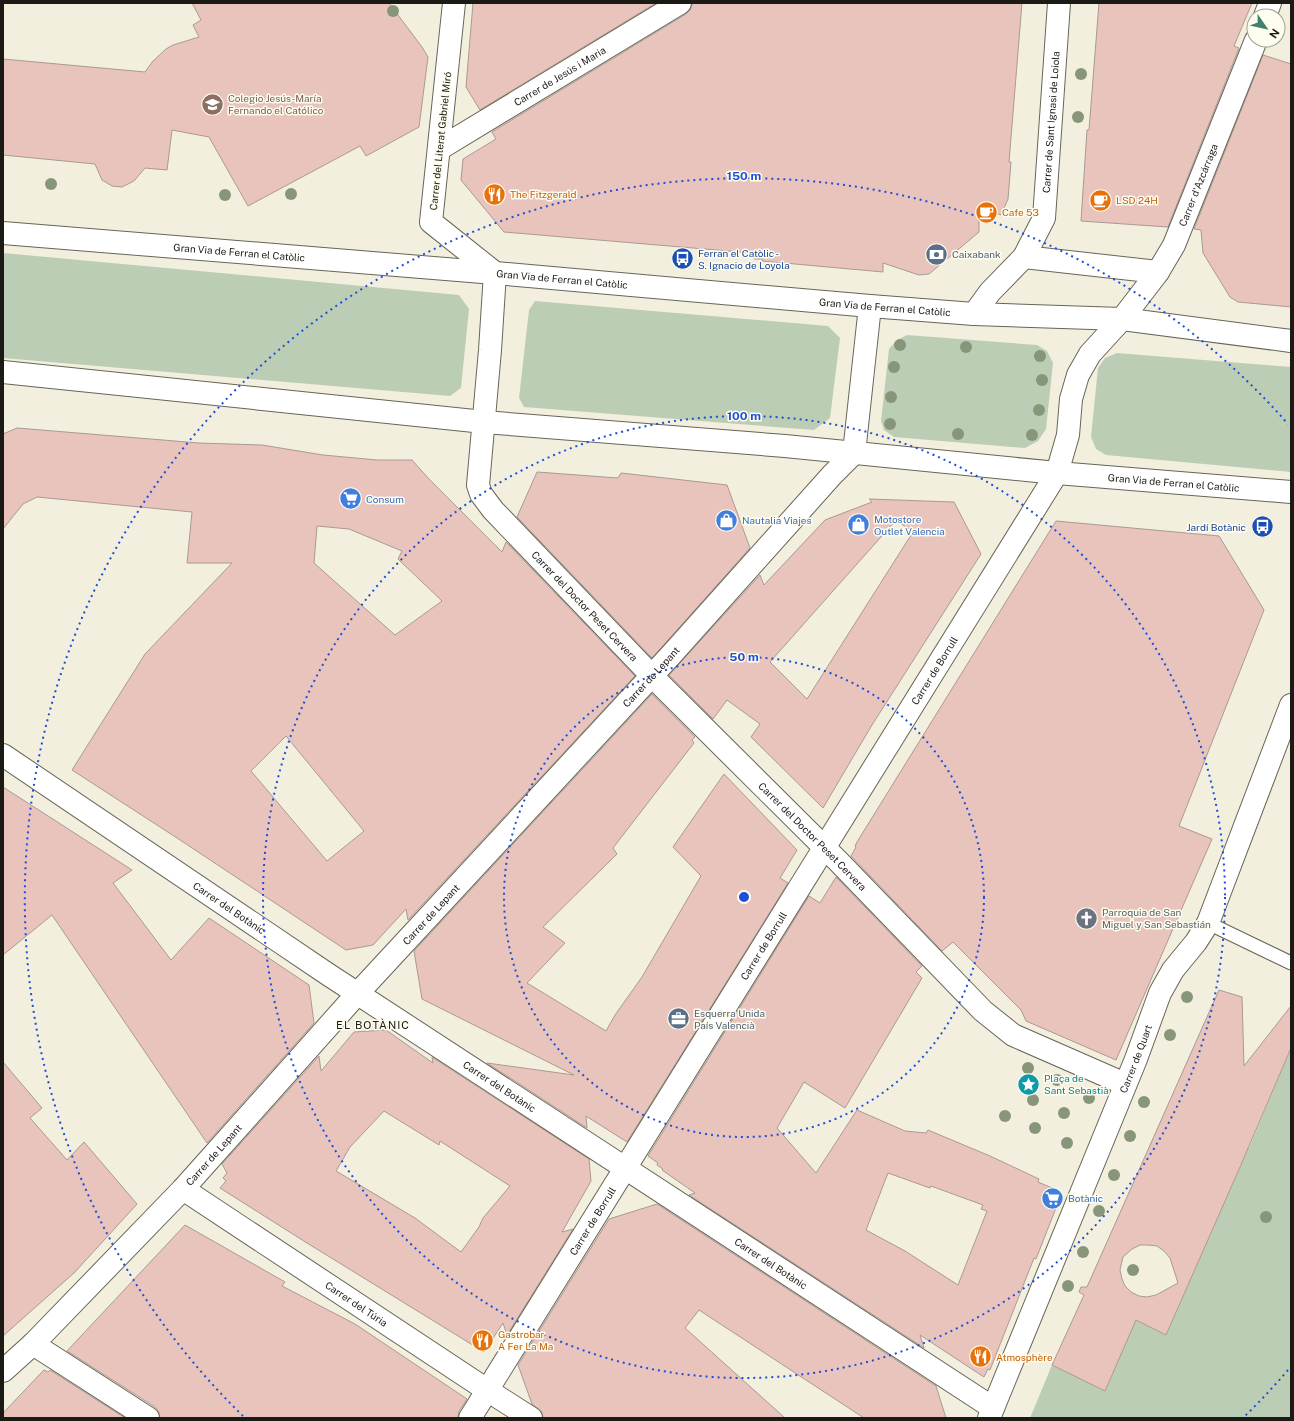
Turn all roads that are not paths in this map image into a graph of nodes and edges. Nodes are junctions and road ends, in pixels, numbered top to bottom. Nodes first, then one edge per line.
1 (454, 3) edge
2 (680, 3) edge
3 (1059, 3) edge
4 (1253, 48) edge
5 (439, 149) junction
6 (3, 233) edge
7 (1024, 257) junction
8 (1158, 272) junction
9 (495, 273) junction
10 (870, 306) junction
11 (974, 314) junction
12 (1122, 319) junction
13 (1291, 341) edge
14 (3, 372) edge
15 (484, 422) junction
16 (854, 453) junction
17 (1057, 473) junction
18 (1291, 492) edge
19 (652, 676) junction
20 (1291, 705) edge
21 (6, 757) edge
22 (824, 848) junction
23 (1208, 923) junction
24 (1291, 963) edge
25 (357, 994) junction
26 (1125, 1084) junction
27 (625, 1169) junction
28 (183, 1189) junction
29 (33, 1344) junction
30 (3, 1371) edge
31 (487, 1390) junction
32 (991, 1413) edge
33 (148, 1418) edge
34 (470, 1418) edge
35 (531, 1418) edge

1 - 5 street, Carrer del Literat Gabriel Miró
2 - 5 street, Carrer de Jesús i Maria
3 - 7 street, Carrer de Sant Ignasi de Loiola
4 - 8 street, Carrer d'Azcárraga
5 - 9 street, Carrer del Literat Gabriel Miró
6 - 9 street, Gran Via de Ferran el Catòlic
7 - 8 street
7 - 11 street, Carrer de Sant Ignasi de Loiola
8 - 12 street, Carrer d'Azcárraga
9 - 10 street, Gran Via de Ferran el Catòlic
9 - 15 street, Carrer del Doctor Peset Cervera
10 - 11 street, Gran Via de Ferran el Catòlic
10 - 16 street
11 - 12 street, Gran Via de Ferran el Catòlic
12 - 13 street, Gran Via de Ferran el Catòlic
12 - 17 street
14 - 15 street, Gran Via de Ferran el Catòlic
15 - 16 street, Gran Via de Ferran el Catòlic
15 - 19 street, Carrer del Doctor Peset Cervera
16 - 17 street, Gran Via de Ferran el Catòlic
16 - 19 street, Carrer de Lepant
17 - 18 street, Gran Via de Ferran el Catòlic
17 - 22 street, Carrer de Borrull
19 - 22 street, Carrer del Doctor Peset Cervera
19 - 25 street, Carrer de Lepant
20 - 23 street, Carrer de Quart
21 - 25 street, Carrer del Botànic
22 - 26 street, Carrer del Doctor Peset Cervera
22 - 27 street, Carrer de Borrull
23 - 24 lane
23 - 26 street, Carrer de Quart
25 - 27 street, Carrer del Botànic
25 - 28 street, Carrer de Lepant
26 - 32 street, Carrer de Quart
27 - 31 street, Carrer de Borrull
27 - 32 street, Carrer del Botànic
28 - 29 street, Carrer de Lepant
28 - 31 street, Carrer del Túria
29 - 30 street, Carrer de Lepant
29 - 33 street
31 - 34 street, Carrer de Borrull
31 - 35 street, Carrer del Túria

